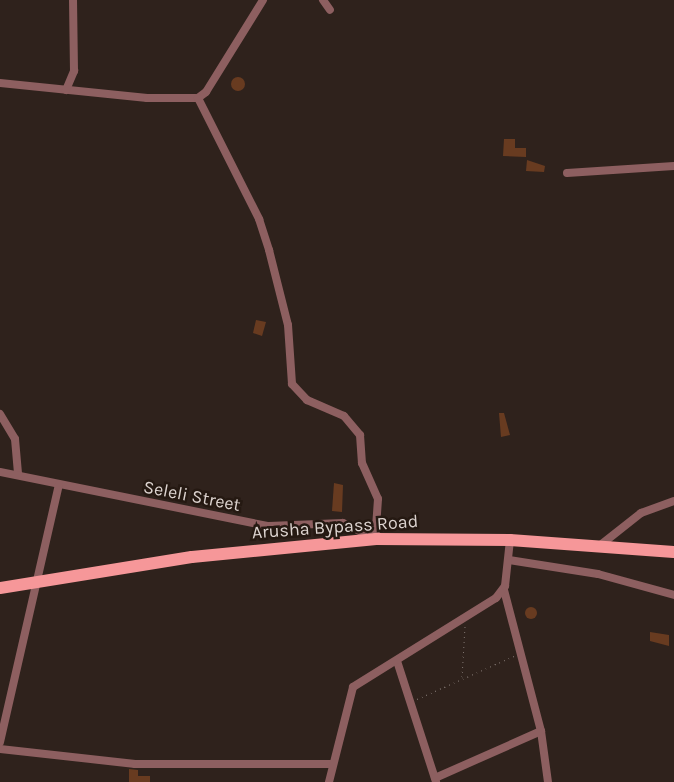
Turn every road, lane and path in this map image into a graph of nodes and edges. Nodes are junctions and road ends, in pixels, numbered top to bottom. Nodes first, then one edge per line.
1 (73, 0) edge
2 (263, 0) edge
3 (323, 0) edge
4 (330, 10) dead end
5 (0, 83) edge
6 (66, 90) junction
7 (198, 98) junction
8 (674, 166) edge
9 (567, 173) dead end
10 (0, 414) edge
11 (0, 472) edge
12 (18, 475) junction
13 (59, 484) junction
14 (674, 501) edge
15 (375, 539) junction
16 (510, 540) junction
17 (598, 547) junction
18 (674, 552) edge
19 (509, 560) junction
20 (36, 582) junction
21 (0, 588) edge
22 (504, 590) junction
23 (674, 595) edge
24 (466, 620) junction
25 (521, 653) junction
26 (397, 661) junction
27 (462, 677) junction
28 (410, 702) junction
29 (541, 732) junction
30 (0, 742) edge
31 (0, 749) edge
32 (333, 764) junction
33 (435, 780) edge
34 (329, 782) edge
35 (548, 782) edge

1 - 6 street
2 - 7 street
3 - 4 street
5 - 6 street
6 - 7 street
7 - 15 street
8 - 9 street
10 - 12 street
11 - 12 street, Seleli Street
12 - 13 street, Seleli Street
13 - 15 street, Seleli Street
13 - 20 street
14 - 17 street
15 - 16 main road, Arusha Bypass Road
15 - 20 main road, Arusha Bypass Road
16 - 17 main road, Arusha Bypass Road
16 - 19 street
17 - 18 main road, Arusha Bypass Road
19 - 22 street
19 - 23 street
20 - 21 main road, Arusha Bypass Road
20 - 30 street
22 - 24 street
22 - 25 street
24 - 26 street
24 - 27 path
25 - 27 path
25 - 29 street
26 - 28 street
26 - 32 street
27 - 28 path
28 - 33 street
29 - 33 street
29 - 35 street
31 - 32 street
32 - 34 street

